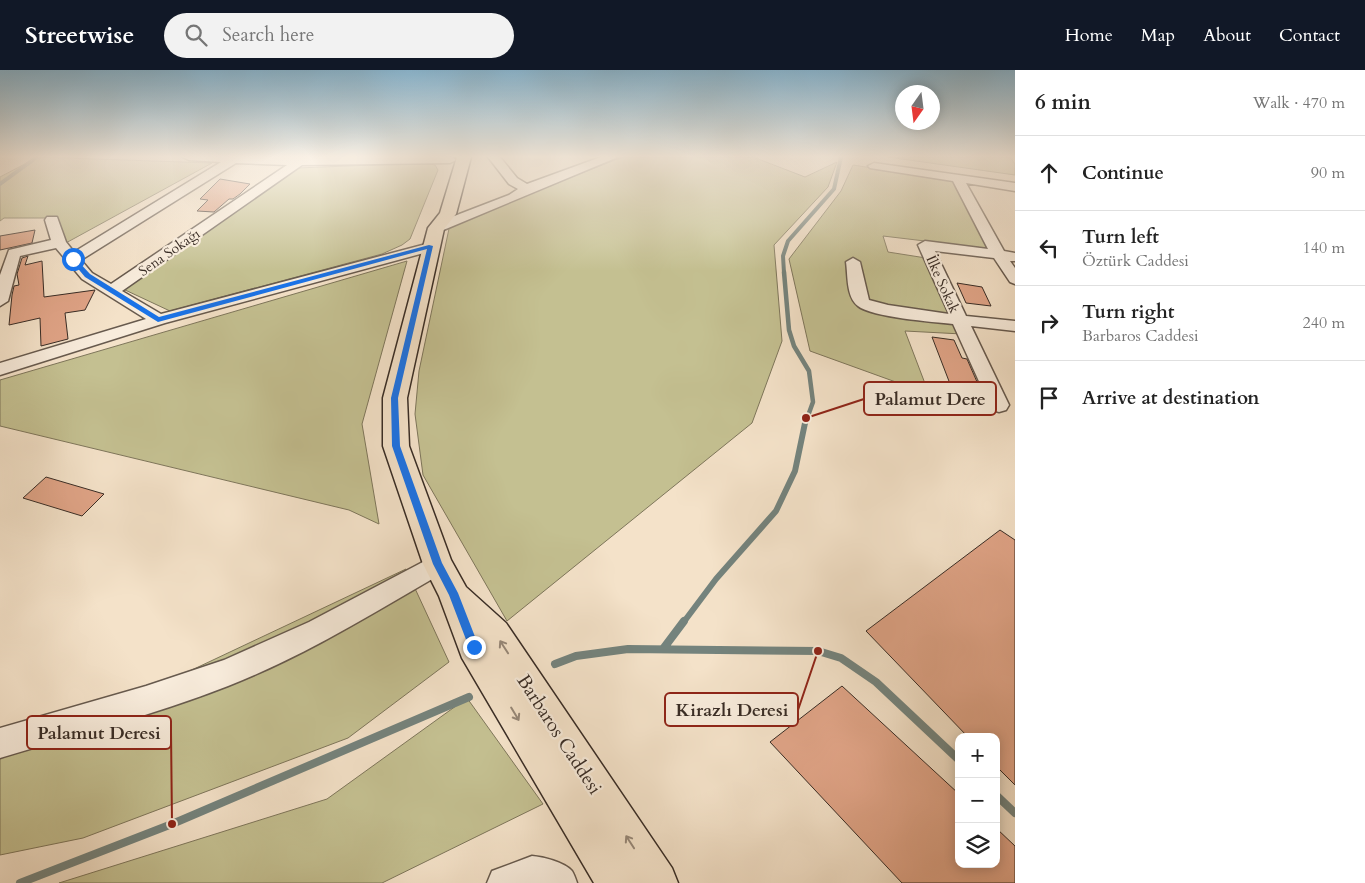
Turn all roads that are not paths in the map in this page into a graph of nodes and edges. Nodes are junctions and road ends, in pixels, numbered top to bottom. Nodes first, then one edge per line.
1 (176, 195) edge
2 (251, 195) edge
3 (451, 195) edge
4 (518, 195) edge
5 (967, 195) edge
6 (52, 220) dead end
7 (433, 237) junction
8 (58, 243) junction
9 (998, 254) junction
10 (1015, 256) edge
11 (73, 259) junction
12 (853, 262) dead end
13 (1015, 279) edge
14 (112, 291) junction
15 (0, 302) edge
16 (958, 318) junction
17 (158, 320) junction
18 (1015, 326) edge
19 (0, 369) edge
20 (999, 405) dead end
21 (445, 579) junction
22 (0, 743) edge
23 (504, 883) edge
24 (560, 883) edge
25 (617, 883) edge
26 (657, 883) edge

1 - 11 street
2 - 14 street, Sena Sokağı
3 - 7 main road, Barbaros Caddesi
4 - 7 street
5 - 9 street
6 - 8 street
7 - 17 street
7 - 21 main road, Barbaros Caddesi
8 - 11 street
8 - 15 street
9 - 10 street, İlke Sokak
9 - 13 street
9 - 16 street, İlke Sokak
11 - 14 street
12 - 16 street
14 - 17 street
16 - 18 street
16 - 20 street, İlke Sokak
17 - 19 street
21 - 22 street
21 -> 25 main road, Barbaros Caddesi
26 -> 21 main road, Barbaros Caddesi
23 - 24 street

